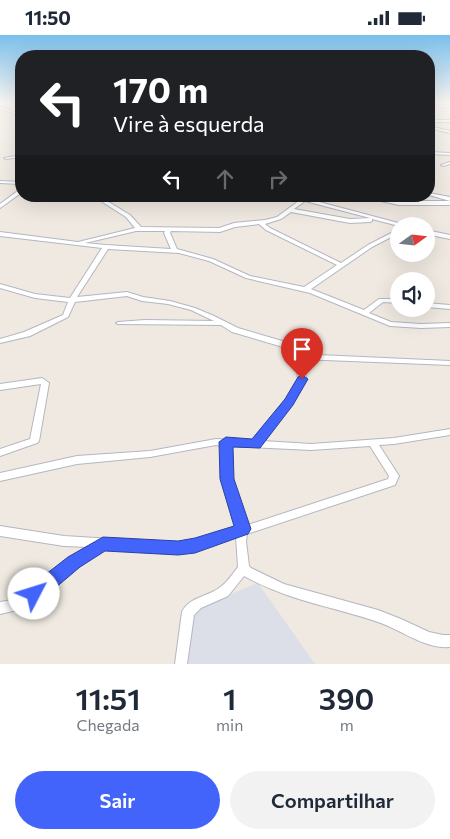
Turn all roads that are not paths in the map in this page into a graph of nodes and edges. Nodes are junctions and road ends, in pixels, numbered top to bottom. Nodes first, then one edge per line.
1 (435, 153) edge
2 (450, 154) edge
3 (15, 157) edge
4 (6, 158) dead end
5 (450, 163) edge
6 (442, 165) dead end
7 (0, 182) edge
8 (15, 183) edge
9 (15, 195) edge
10 (435, 195) edge
11 (0, 197) edge
12 (11, 198) junction
13 (450, 199) edge
14 (105, 202) edge
15 (300, 202) edge
16 (318, 202) edge
17 (393, 202) edge
18 (450, 203) edge
19 (0, 206) edge
20 (290, 210) junction
21 (373, 219) junction
22 (261, 223) junction
23 (390, 223) edge
24 (139, 229) junction
25 (169, 229) junction
26 (0, 233) edge
27 (435, 234) edge
28 (390, 236) edge
29 (450, 237) edge
30 (76, 244) junction
31 (106, 247) junction
32 (174, 251) junction
33 (341, 265) junction
34 (0, 286) edge
35 (306, 289) junction
36 (72, 300) junction
37 (390, 300) edge
38 (435, 306) edge
39 (450, 307) edge
40 (365, 313) junction
41 (120, 323) dead end
42 (222, 323) junction
43 (450, 325) edge
44 (0, 341) edge
45 (295, 356) junction
46 (450, 363) edge
47 (0, 387) edge
48 (450, 432) edge
49 (226, 442) junction
50 (373, 443) junction
51 (256, 444) junction
52 (0, 453) edge
53 (0, 477) edge
54 (243, 529) junction
55 (0, 531) edge
56 (103, 544) junction
57 (244, 568) junction
58 (0, 608) edge
59 (450, 641) edge
60 (181, 664) edge

1 - 2 street
3 - 4 street
5 - 6 street
7 - 8 street
9 - 12 street
10 - 13 street
11 - 12 street
12 - 19 street
14 - 24 street
15 - 20 street
16 - 21 street
17 - 18 street
20 - 21 street
20 - 22 street
21 - 23 street
22 - 25 street
22 - 33 street
24 - 25 street
24 - 30 street
25 - 32 street
26 - 30 street
27 - 29 street
28 - 33 street
30 - 31 street
31 - 32 street
31 - 36 street
32 - 35 street
33 - 35 street
34 - 36 street
35 - 40 street
36 - 42 street
36 - 44 street
37 - 40 street
38 - 39 street
40 - 43 street
41 - 42 street
42 - 45 street
45 - 46 street
45 - 51 street
47 - 52 street
48 - 50 street
49 - 51 street
49 - 53 street
49 - 54 street
50 - 51 street
50 - 54 street
54 - 56 street
54 - 57 street
55 - 56 street
56 - 58 street
57 - 59 street
57 - 60 street

